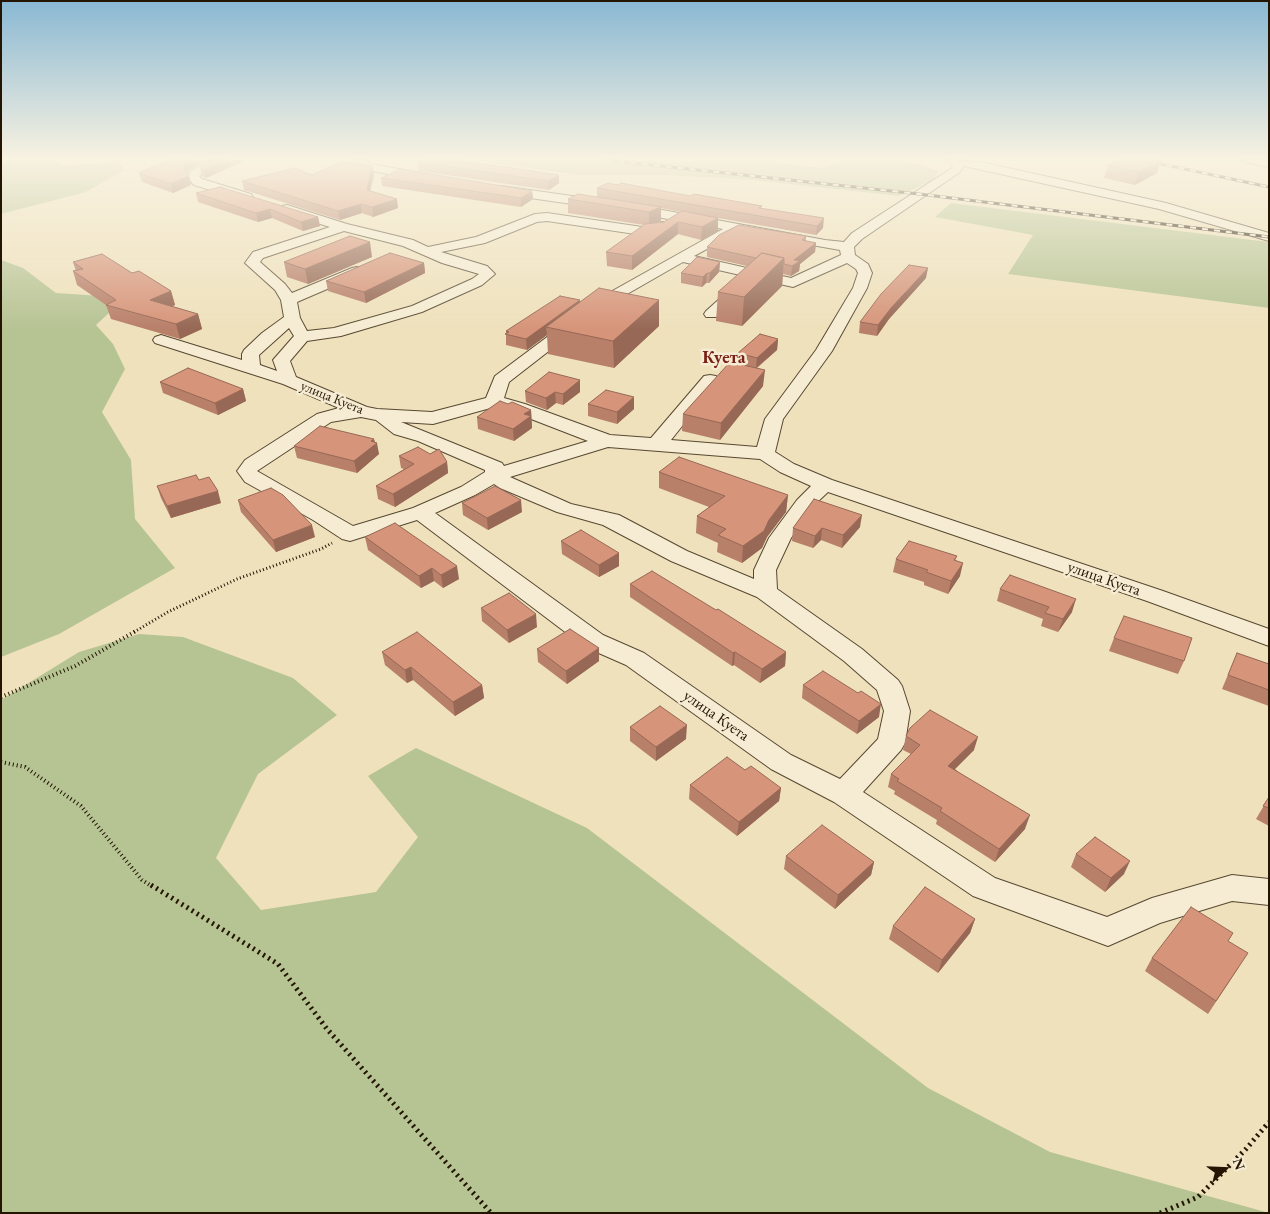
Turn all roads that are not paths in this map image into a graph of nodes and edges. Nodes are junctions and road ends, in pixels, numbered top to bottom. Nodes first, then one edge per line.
1 (312, 217) edge
2 (671, 217) edge
3 (886, 217) edge
4 (1199, 217) edge
5 (679, 218) junction
6 (343, 226) junction
7 (736, 228) junction
8 (1269, 237) edge
9 (428, 251) junction
10 (848, 252) junction
11 (681, 257) junction
12 (370, 265) edge
13 (755, 275) junction
14 (289, 300) junction
15 (712, 314) dead end
16 (292, 318) junction
17 (302, 337) junction
18 (161, 340) dead end
19 (252, 368) junction
20 (289, 380) junction
21 (710, 380) dead end
22 (494, 401) junction
23 (369, 413) junction
24 (434, 418) junction
25 (425, 437) junction
26 (607, 441) junction
27 (656, 444) junction
28 (765, 454) junction
29 (496, 475) junction
30 (824, 484) junction
31 (420, 512) junction
32 (765, 592) junction
33 (1269, 638) edge
34 (844, 794) junction
35 (1269, 892) edge

1 - 6 street
2 - 5 street
3 - 10 street
4 - 8 street
5 - 7 street
5 - 9 street
6 - 9 street
6 - 14 street
7 - 10 street
7 - 11 street
9 - 17 street
10 - 13 street
10 - 28 street
11 - 13 street
11 - 22 street
12 - 14 street
13 - 15 street
14 - 16 street
16 - 17 street
16 - 19 street
17 - 20 street, улица Куета
18 - 19 street, улица Куета
19 - 20 street, улица Куета
20 - 23 street, улица Куета
21 - 27 street
22 - 24 street, улица Куета
22 - 26 street, улица Куета
23 - 24 street, улица Куета
23 - 25 street
23 - 31 street
24 - 25 street
25 - 29 street
26 - 27 street, улица Куета
26 - 29 street, улица Куета
27 - 28 street, улица Куета
28 - 30 street, улица Куета
29 - 31 street, улица Куета
29 - 32 street
30 - 32 street
30 - 33 street, улица Куета
31 - 34 street, улица Куета
32 - 34 street
34 - 35 street, улица Куета

